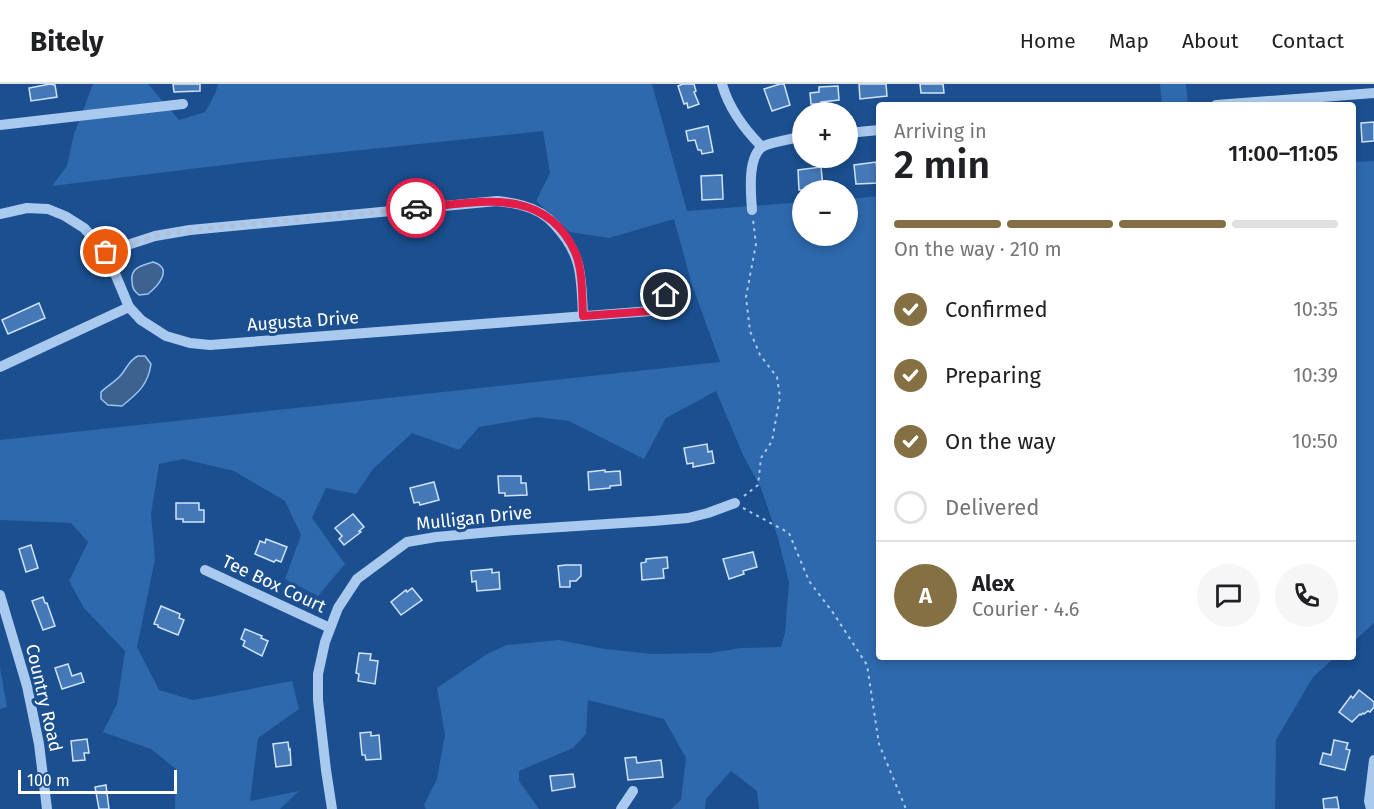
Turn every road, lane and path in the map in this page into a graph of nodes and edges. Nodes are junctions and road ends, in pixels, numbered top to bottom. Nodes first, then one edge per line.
1 (722, 84) edge
2 (1374, 93) edge
3 (1256, 102) edge
4 (183, 104) dead end
5 (0, 125) edge
6 (876, 130) edge
7 (858, 132) edge
8 (792, 138) edge
9 (762, 147) junction
10 (752, 210) joint
11 (0, 214) edge
12 (106, 252) junction
13 (666, 295) dead end
14 (129, 307) junction
15 (583, 316) junction
16 (0, 367) edge
17 (735, 503) junction
18 (205, 570) dead end
19 (0, 595) edge
20 (330, 628) junction
21 (1374, 760) edge
22 (633, 791) dead end
23 (47, 809) edge
24 (332, 809) edge
25 (621, 809) edge
26 (906, 809) edge
27 (1371, 809) edge

1 - 9 street
2 - 3 street
4 - 5 street
6 - 7 street
8 - 9 street
9 - 10 street
10 - 17 path
11 - 12 street, Augusta Drive
12 - 14 street, Augusta Drive
12 - 15 street
13 - 15 street, Augusta Drive
14 - 15 street, Augusta Drive
14 - 16 street
17 - 20 street, Mulligan Drive
17 - 26 path
18 - 20 street, Tee Box Court
19 - 23 street, Country Road
20 - 24 street, Mulligan Drive
21 - 27 street
22 - 25 street

